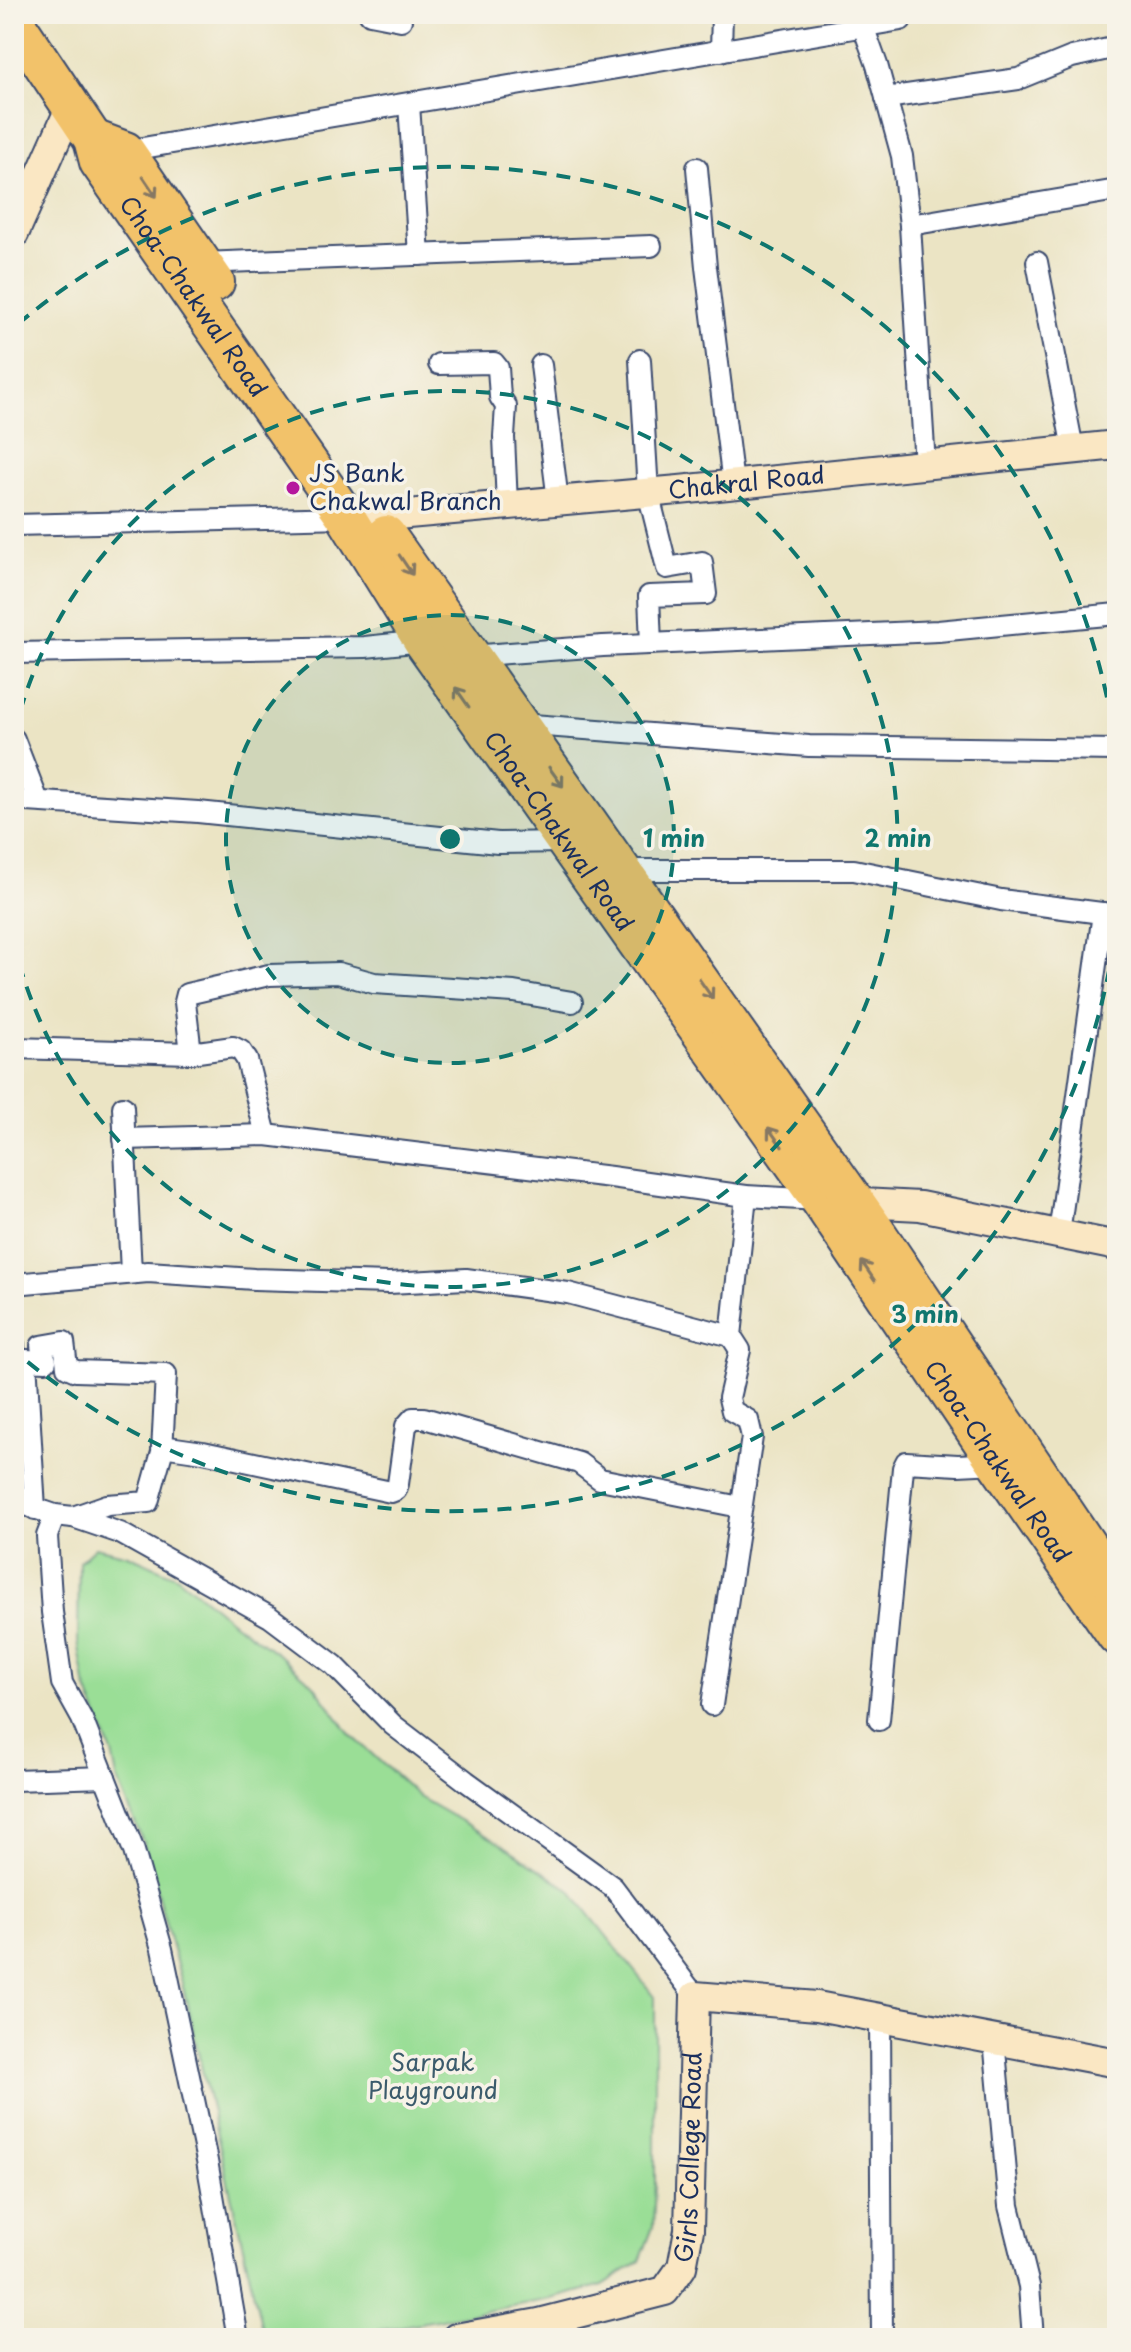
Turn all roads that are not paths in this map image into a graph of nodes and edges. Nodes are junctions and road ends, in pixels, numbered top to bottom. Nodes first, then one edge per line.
1 (370, 14) edge
2 (722, 14) edge
3 (901, 14) edge
4 (401, 20) dead end
5 (14, 21) edge
6 (863, 26) junction
7 (1117, 47) edge
8 (721, 51) junction
9 (886, 98) junction
10 (409, 104) junction
11 (71, 106) junction
12 (109, 145) junction
13 (697, 168) dead end
14 (1117, 190) edge
15 (910, 225) junction
16 (14, 234) edge
17 (651, 246) dead end
18 (419, 255) junction
19 (1037, 262) dead end
20 (202, 263) junction
21 (640, 360) dead end
22 (439, 364) dead end
23 (541, 365) dead end
24 (1117, 445) edge
25 (1073, 449) junction
26 (925, 465) junction
27 (733, 484) junction
28 (648, 492) junction
29 (558, 501) junction
30 (507, 505) junction
31 (360, 517) junction
32 (14, 525) edge
33 (1117, 614) edge
34 (423, 641) junction
35 (651, 644) junction
36 (14, 653) edge
37 (470, 656) junction
38 (519, 724) junction
39 (14, 739) edge
40 (1117, 750) edge
41 (564, 842) junction
42 (623, 870) junction
43 (1110, 914) edge
44 (572, 1002) dead end
45 (14, 1048) edge
46 (191, 1053) junction
47 (123, 1107) dead end
48 (266, 1135) junction
49 (124, 1139) junction
50 (746, 1196) junction
51 (838, 1202) junction
52 (1059, 1234) junction
53 (1117, 1246) edge
54 (131, 1273) junction
55 (14, 1284) edge
56 (14, 1306) edge
57 (731, 1336) junction
58 (14, 1345) edge
59 (18, 1366) edge
60 (162, 1446) junction
61 (997, 1463) junction
62 (14, 1501) edge
63 (740, 1507) junction
64 (54, 1514) junction
65 (1117, 1590) edge
66 (1117, 1636) edge
67 (712, 1705) dead end
68 (879, 1720) dead end
69 (105, 1777) junction
70 (14, 1780) edge
71 (695, 1996) junction
72 (880, 2018) junction
73 (994, 2039) junction
74 (1117, 2063) edge
75 (473, 2336) edge
76 (238, 2338) edge
77 (882, 2338) edge
78 (1033, 2338) edge

1 - 4 street
2 - 8 street
3 - 6 street
5 - 11 highway, Choa-Chakwal Road
6 - 8 street
6 - 9 street
7 - 9 street
8 - 10 street
9 - 15 street
10 - 12 street
10 - 18 street
11 - 12 highway, Choa-Chakwal Road
11 - 16 street
12 -> 20 highway
12 - 31 highway, Choa-Chakwal Road
13 - 27 street
14 - 15 street
15 - 26 street
17 - 18 street
18 - 20 street
19 - 25 street
20 - 31 highway
21 - 28 street
22 - 30 street
23 - 29 street
24 - 25 street, Chakral Road
25 - 26 street, Chakral Road
26 - 27 street, Chakral Road
27 - 28 street, Chakral Road
28 - 29 street, Chakral Road
28 - 35 street
29 - 30 street, Chakral Road
30 - 31 street, Chakral Road
31 - 32 street
31 - 34 highway, Choa-Chakwal Road
31 -> 37 highway
33 - 35 street
34 - 36 street
41 -> 34 highway, Choa-Chakwal Road
35 - 37 street
37 - 38 highway
38 - 40 street
38 -> 42 highway
39 - 41 street
51 -> 41 highway, Choa-Chakwal Road
42 - 43 street
42 -> 51 highway
43 - 52 street
44 - 46 street
45 - 46 street
46 - 48 street
47 - 49 street
48 - 49 street
48 - 50 street
49 - 54 street
50 - 51 street
50 - 57 street
51 - 52 street
61 -> 51 highway, Choa-Chakwal Road
51 - 65 highway
52 - 53 street
54 - 55 street
54 - 57 street
55 - 56 street
57 - 63 street
58 - 59 street
59 - 60 street
59 - 64 street
60 - 63 street
60 - 64 street
61 - 66 highway, Choa-Chakwal Road
61 - 68 street
62 - 64 street
63 - 67 street
64 - 69 street
64 - 71 street
69 - 70 street
69 - 76 street
71 - 72 street
71 - 75 street, Girls College Road
72 - 73 street
72 - 77 street
73 - 74 street
73 - 78 street

